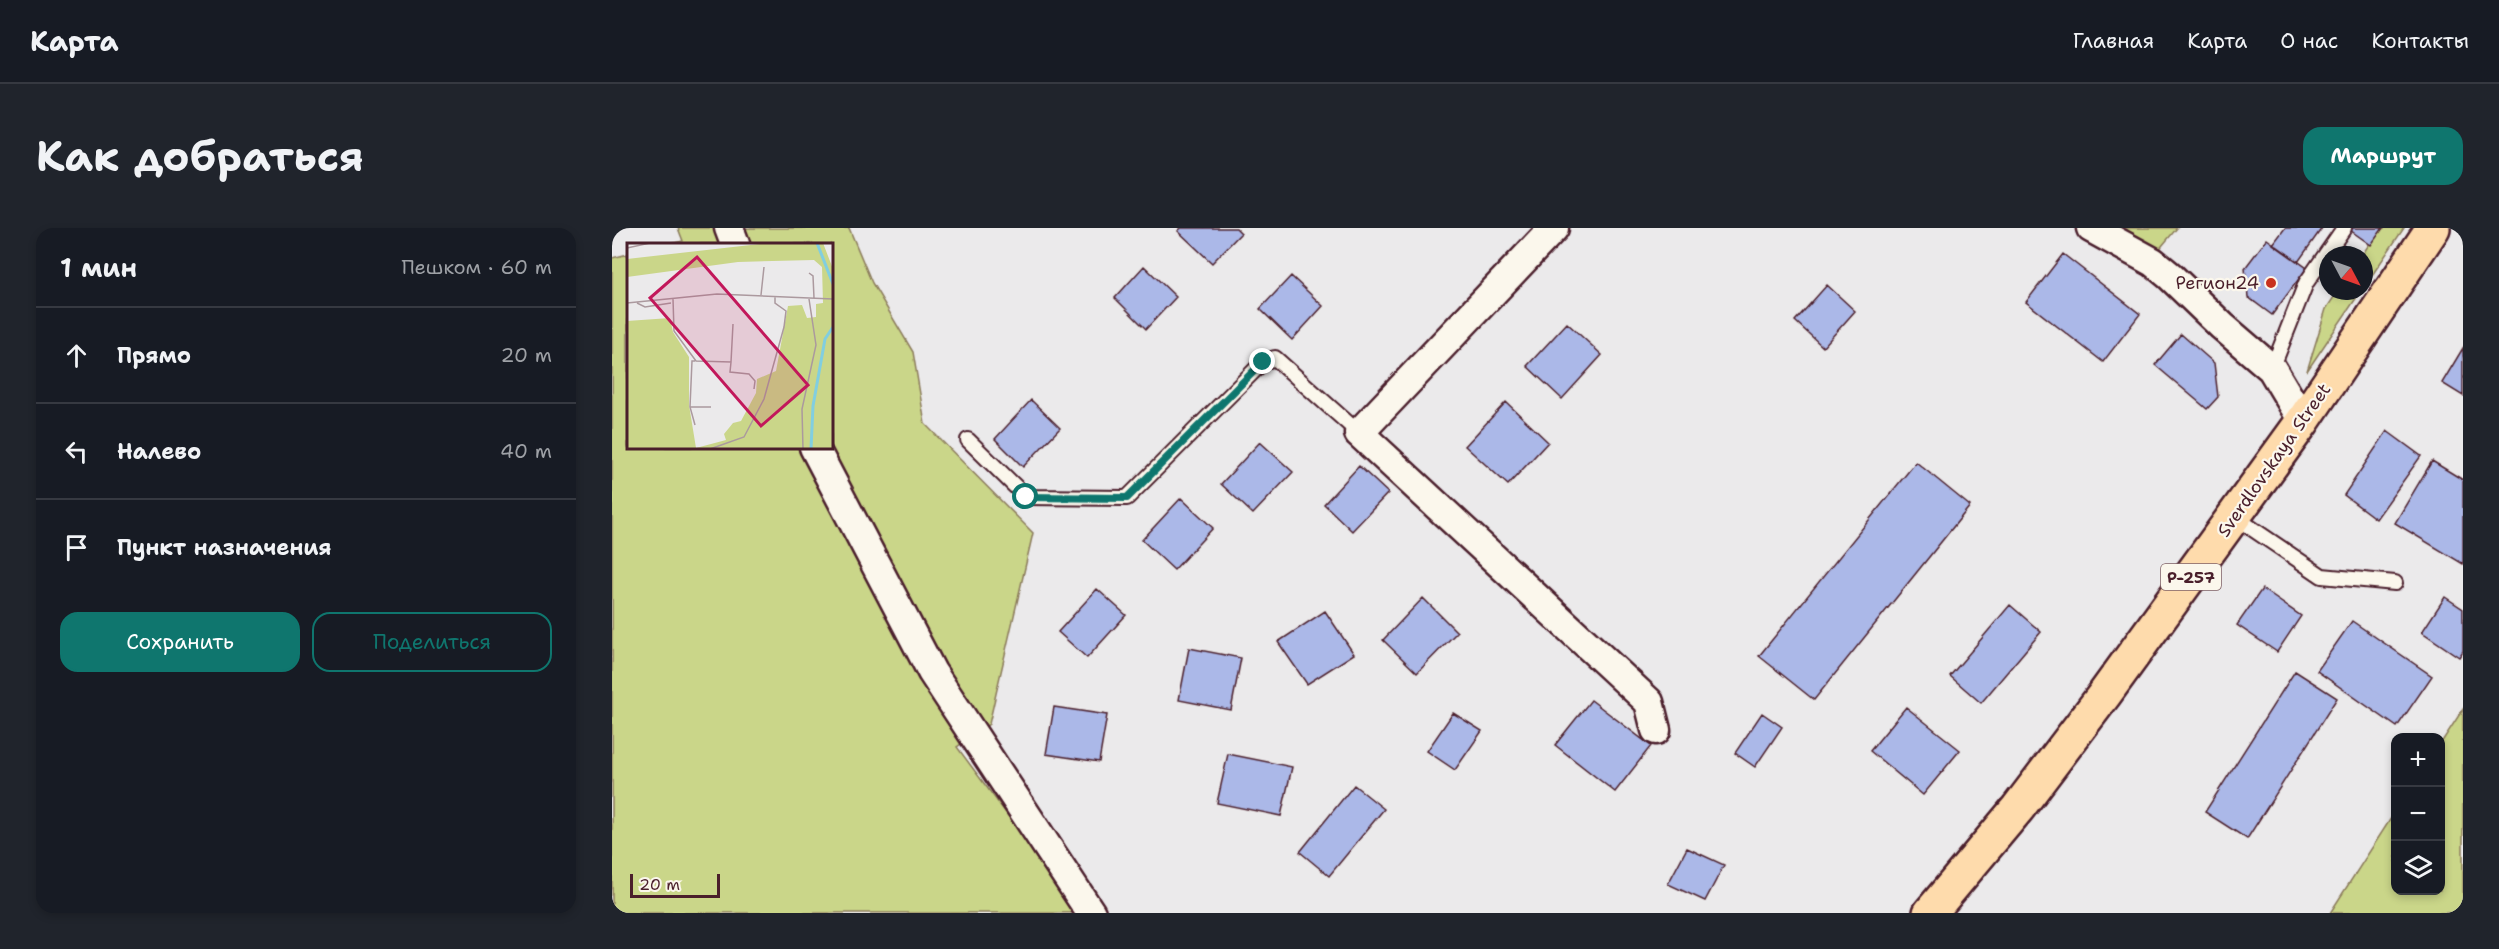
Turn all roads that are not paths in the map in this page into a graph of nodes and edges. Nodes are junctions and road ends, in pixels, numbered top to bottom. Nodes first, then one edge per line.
1 (729, 228) edge
2 (1554, 228) edge
3 (2091, 228) edge
4 (2344, 228) edge
5 (2433, 228) edge
6 (735, 243) edge
7 (2272, 369) junction
8 (2302, 421) junction
9 (1359, 433) junction
10 (968, 440) dead end
11 (815, 448) edge
12 (2235, 517) junction
13 (2394, 583) dead end
14 (1656, 730) dead end
15 (1091, 913) edge
16 (1930, 913) edge

1 - 6 street
2 - 9 street
3 - 7 street
4 - 7 lane
5 - 8 highway, Sverdlovskaya Street / Р-257
7 - 8 street
8 - 12 highway, Sverdlovskaya Street / Р-257
9 - 10 lane
9 - 14 street
11 - 15 street
12 - 13 lane
12 - 16 highway, Sverdlovskaya Street / Р-257

